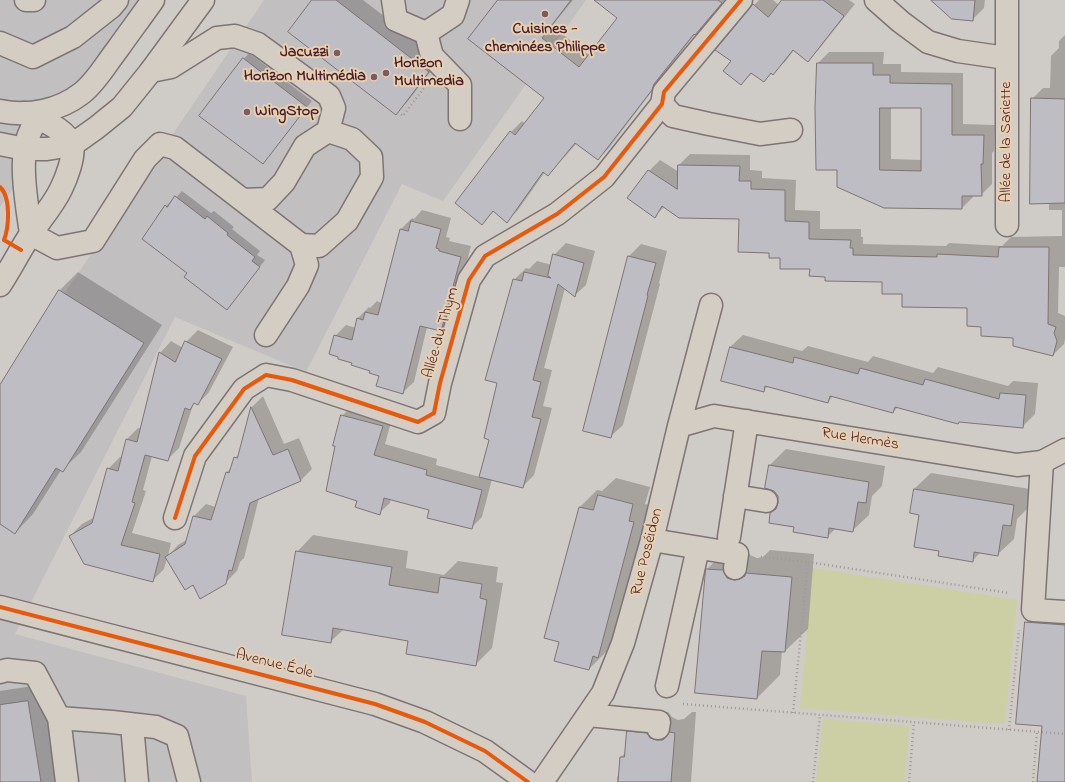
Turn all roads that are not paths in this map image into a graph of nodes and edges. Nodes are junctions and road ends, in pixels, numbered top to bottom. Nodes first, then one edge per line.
1 (26, 0) edge
2 (34, 0) edge
3 (117, 0) edge
4 (153, 0) edge
5 (203, 0) edge
6 (393, 0) edge
7 (458, 0) edge
8 (741, 0) edge
9 (876, 0) edge
10 (1007, 0) edge
11 (426, 33) junction
12 (0, 43) edge
13 (1006, 58) junction
14 (150, 71) junction
15 (662, 104) junction
16 (0, 111) edge
17 (38, 114) junction
18 (460, 119) dead end
19 (791, 130) dead end
20 (328, 131) junction
21 (0, 144) edge
22 (72, 145) junction
23 (25, 149) junction
24 (243, 200) junction
25 (1007, 225) dead end
26 (31, 234) junction
27 (301, 245) junction
28 (1, 282) edge
29 (710, 305) dead end
30 (266, 335) dead end
31 (746, 421) junction
32 (679, 426) junction
33 (1065, 450) edge
34 (1042, 462) junction
35 (735, 496) junction
36 (766, 501) dead end
37 (175, 518) dead end
38 (652, 540) junction
39 (698, 548) junction
40 (0, 607) edge
41 (1065, 612) edge
42 (0, 672) edge
43 (667, 686) dead end
44 (588, 715) junction
45 (58, 718) junction
46 (132, 725) junction
47 (658, 728) dead end
48 (67, 782) edge
49 (137, 782) edge
50 (189, 782) edge
51 (528, 782) edge
52 (542, 782) edge

1 - 2 street
3 - 12 street
4 - 17 street
5 - 14 street
6 - 11 street
7 - 11 street
8 - 15 street, Allée du Thym
9 - 13 street, Allée de la Sariette
10 - 13 street, Allée de la Sariette
11 - 18 street
13 - 25 street, Allée de la Sariette
14 - 20 street
14 - 22 street
15 - 19 street
15 - 37 street, Allée du Thym
16 - 17 street
17 - 22 street
17 - 23 street
20 - 24 street
20 - 27 street
21 - 23 street
22 - 23 street
22 - 26 street
23 - 26 street
24 - 26 street
24 - 27 street
26 - 28 street
27 - 30 street
29 - 32 street, Rue Poséidon
31 - 32 street, Rue Hermès
31 - 34 street, Rue Hermès
31 - 35 street
32 - 38 street, Rue Poséidon
33 - 34 street, Rue Hermès
34 - 41 street
35 - 36 street
35 - 39 street
38 - 39 street
38 - 44 street, Rue Poséidon
39 - 43 street
40 - 51 street, Avenue Éole
42 - 45 street
44 - 47 street
44 - 52 street, Rue Poséidon
45 - 46 street
45 - 48 street
46 - 49 street
46 - 50 street

